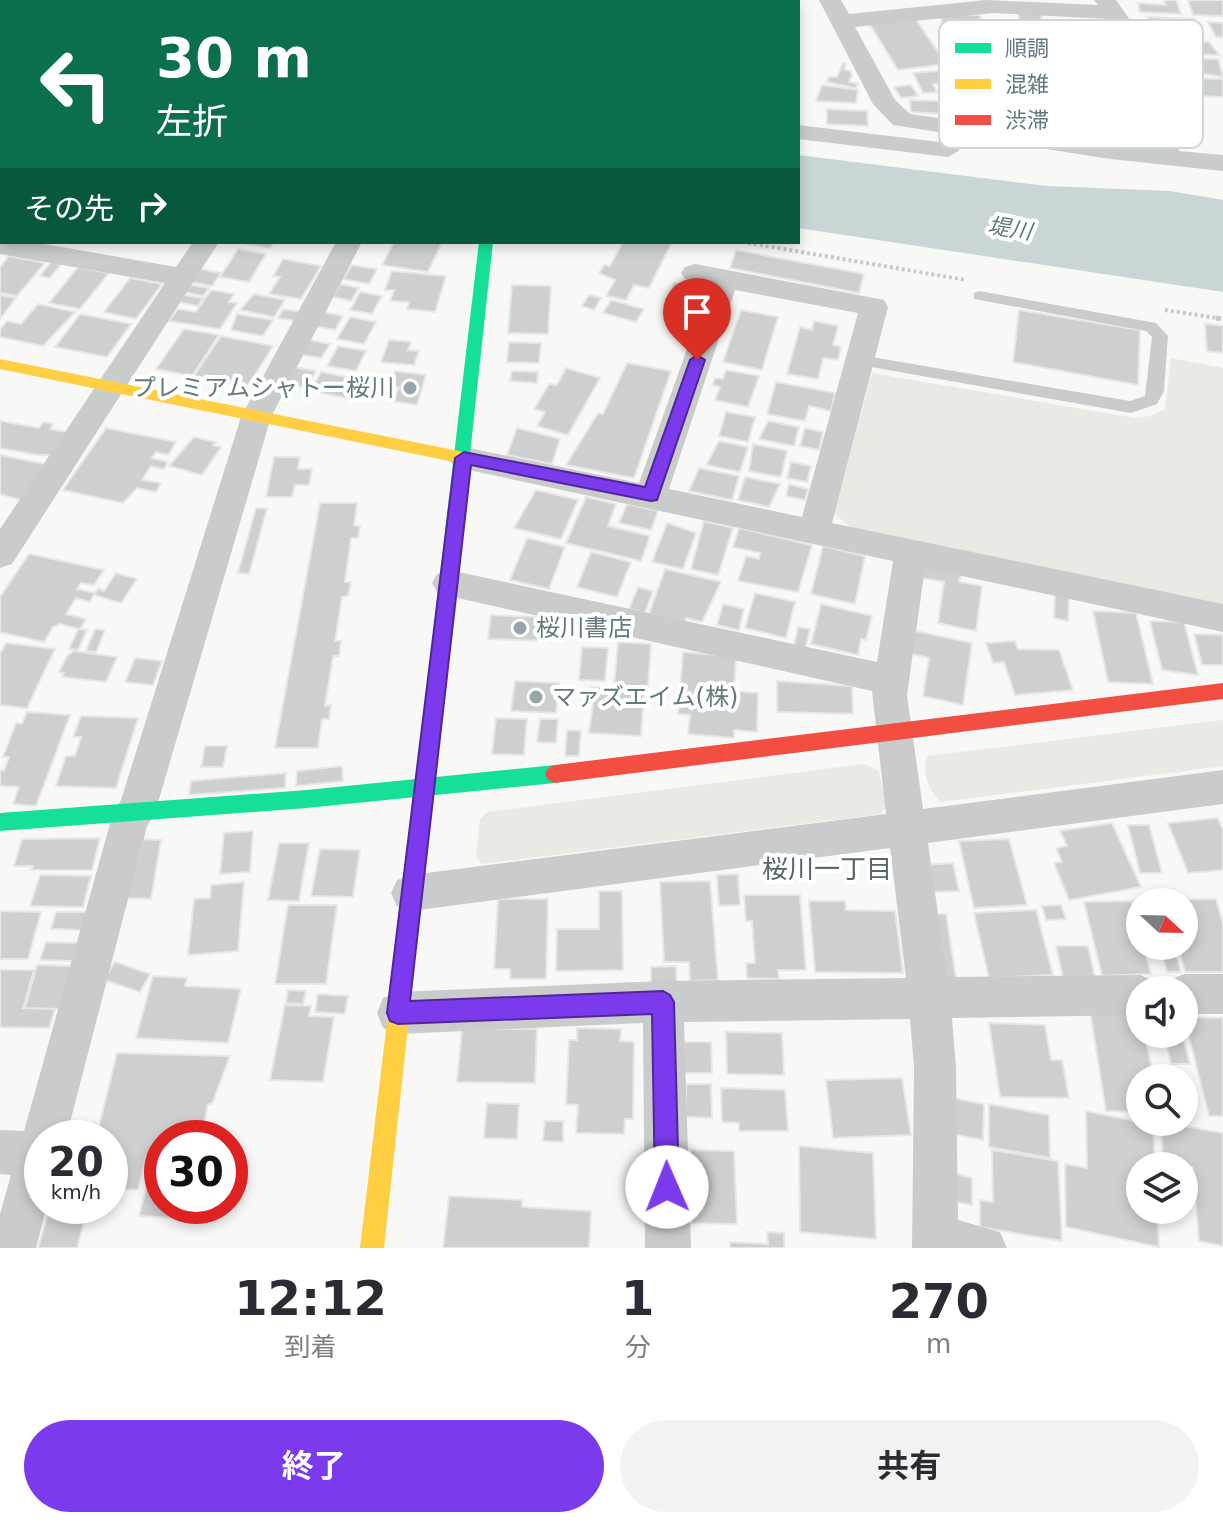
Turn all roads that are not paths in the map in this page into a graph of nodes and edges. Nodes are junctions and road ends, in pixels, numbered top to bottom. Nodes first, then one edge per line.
1 (1111, 7) edge
2 (836, 11) edge
3 (939, 126) edge
4 (800, 132) edge
5 (939, 148) edge
6 (940, 148) edge
7 (1083, 148) edge
8 (1166, 148) edge
9 (1167, 156) junction
10 (1223, 163) edge
11 (1223, 180) edge
12 (11, 244) edge
13 (205, 244) edge
14 (348, 244) edge
15 (486, 244) edge
16 (695, 273) dead end
17 (184, 277) junction
18 (725, 280) junction
19 (979, 296) dead end
20 (860, 360) junction
21 (0, 364) edge
22 (112, 387) junction
23 (256, 417) junction
24 (464, 458) junction
25 (651, 495) junction
26 (814, 530) junction
27 (911, 551) junction
28 (0, 555) edge
29 (449, 583) junction
30 (1223, 618) edge
31 (889, 680) junction
32 (1223, 691) edge
33 (895, 734) junction
34 (1223, 787) edge
35 (423, 789) junction
36 (134, 813) junction
37 (0, 822) edge
38 (906, 831) junction
39 (411, 893) junction
40 (1198, 994) edge
41 (1223, 994) edge
42 (1126, 995) edge
43 (929, 998) junction
44 (663, 1002) junction
45 (398, 1013) junction
46 (39, 1120) edge
47 (24, 1186) edge
48 (935, 1244) edge
49 (13, 1248) edge
50 (372, 1248) edge
51 (668, 1248) edge
52 (984, 1248) edge

1 - 2 street
2 - 3 street
4 - 5 street
6 - 11 street
7 - 9 street
8 - 9 street
9 - 10 street
12 - 17 street
13 - 17 street
14 - 23 street
15 - 24 street
16 - 18 street
17 - 22 street
18 - 20 street
18 - 25 street
19 - 20 lane
20 - 26 street
21 - 22 street
22 - 23 street
22 - 28 street
23 - 24 street
23 - 36 street
24 - 25 street
24 - 29 street
25 - 26 street
26 - 27 street
27 - 30 street
27 - 31 street
29 - 31 street
29 - 35 street
31 - 33 street
32 - 33 street
33 - 35 street
33 - 38 street
34 - 38 street
35 - 36 street
35 - 39 street
36 - 37 street
36 - 46 street
38 - 39 street
38 - 43 street
39 - 45 street
40 - 41 street
42 - 43 street
43 - 44 street
43 - 48 street
44 - 45 street
44 - 51 street
45 - 50 street
47 - 49 street
48 - 52 street

